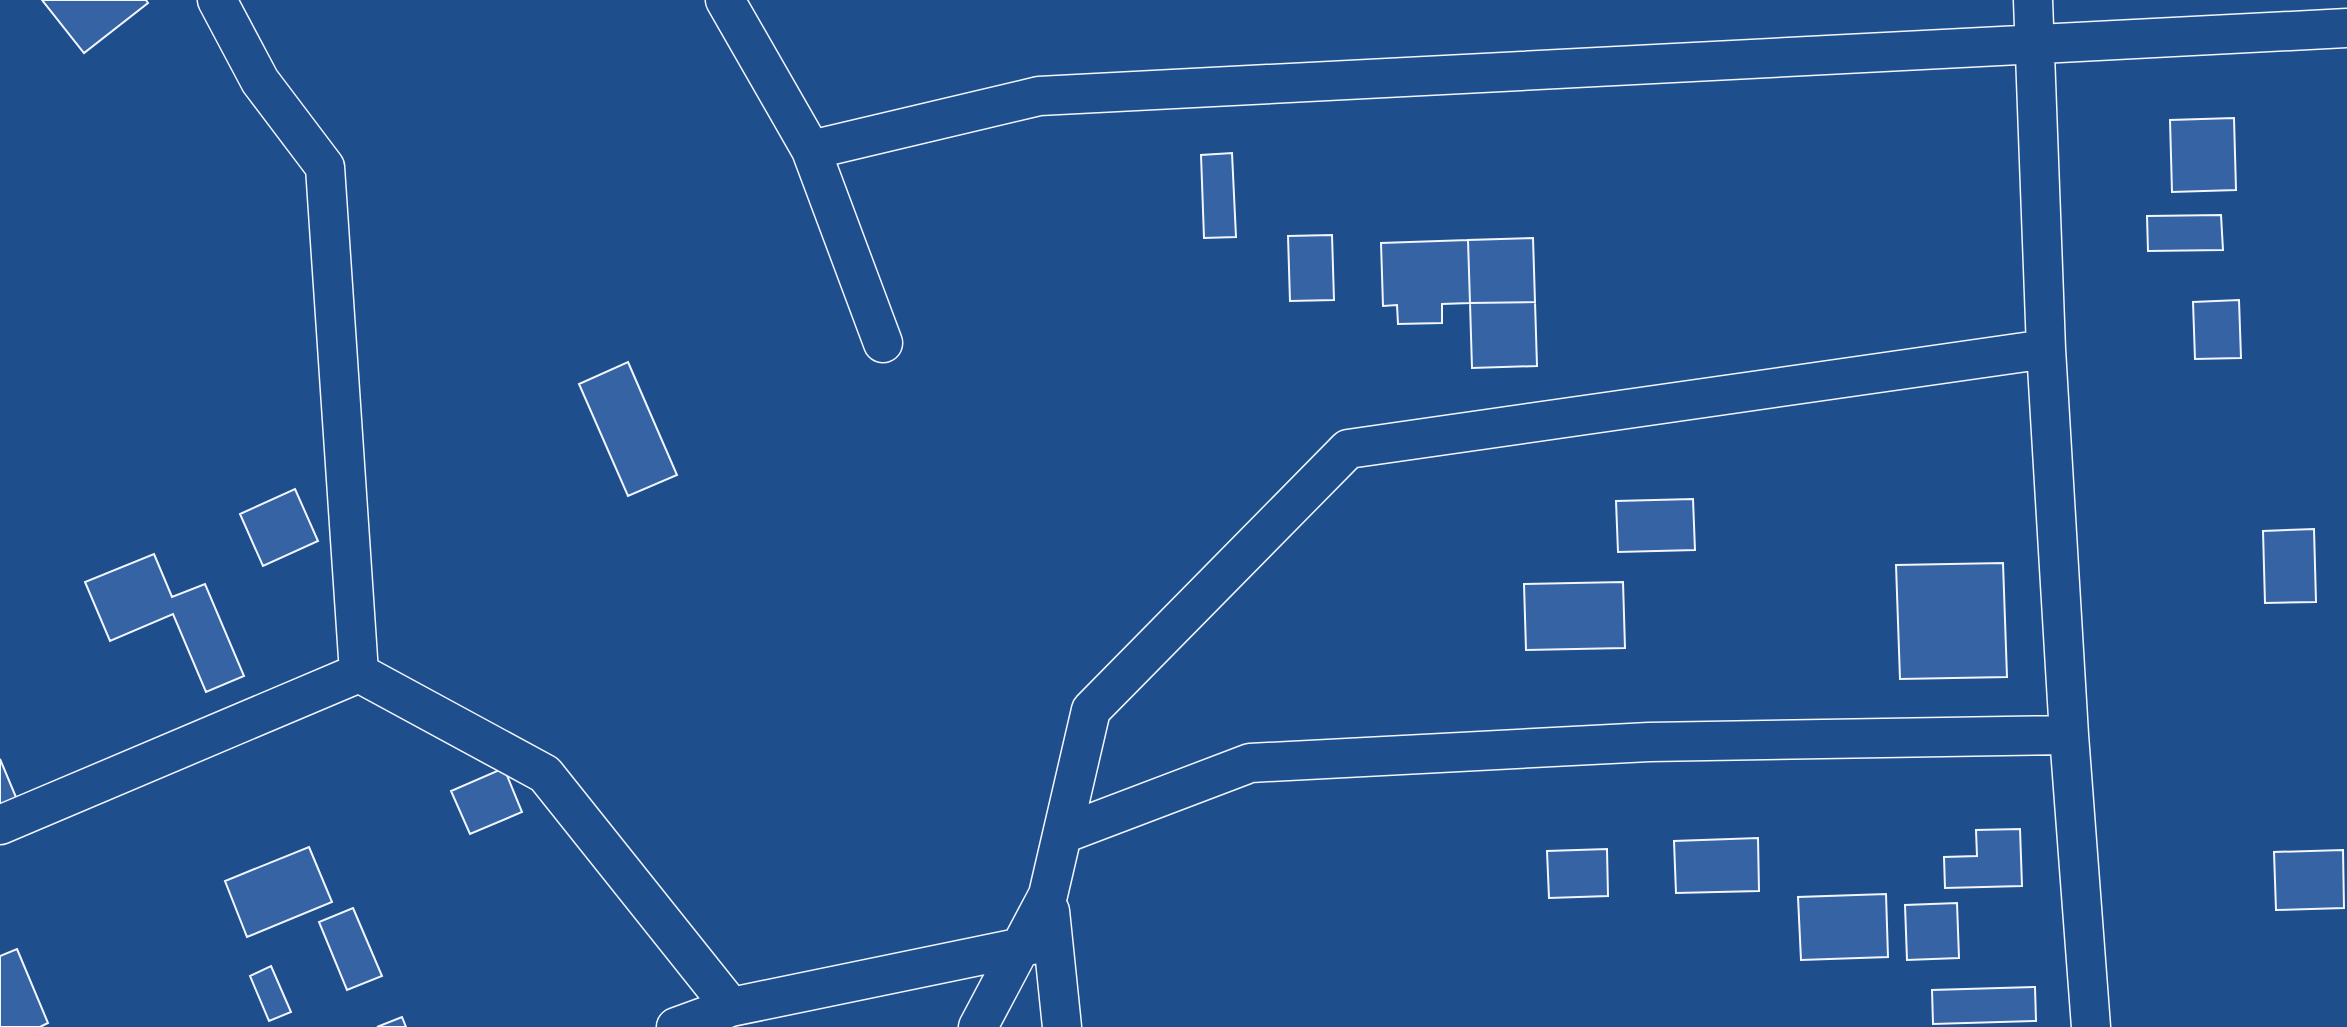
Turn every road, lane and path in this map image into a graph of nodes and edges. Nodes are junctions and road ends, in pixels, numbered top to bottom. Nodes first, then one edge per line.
1 (217, 0) edge
2 (725, 0) edge
3 (2033, 0) edge
4 (2347, 28) edge
5 (2033, 46) junction
6 (811, 150) junction
7 (883, 343) dead end
8 (2046, 349) junction
9 (359, 673) junction
10 (2069, 735) junction
11 (0, 825) edge
12 (1063, 834) junction
13 (1037, 944) junction
14 (731, 1007) junction
15 (676, 1027) edge
16 (978, 1027) edge
17 (1062, 1027) edge
18 (2091, 1027) edge

1 - 9 street
2 - 6 street
3 - 5 street
4 - 5 street
5 - 6 street
5 - 8 street
6 - 7 street
8 - 10 street
8 - 12 street
9 - 11 street
9 - 14 street
10 - 12 street
10 - 18 street
12 - 13 street
13 - 14 street
13 - 16 street
13 - 17 street
14 - 15 street

